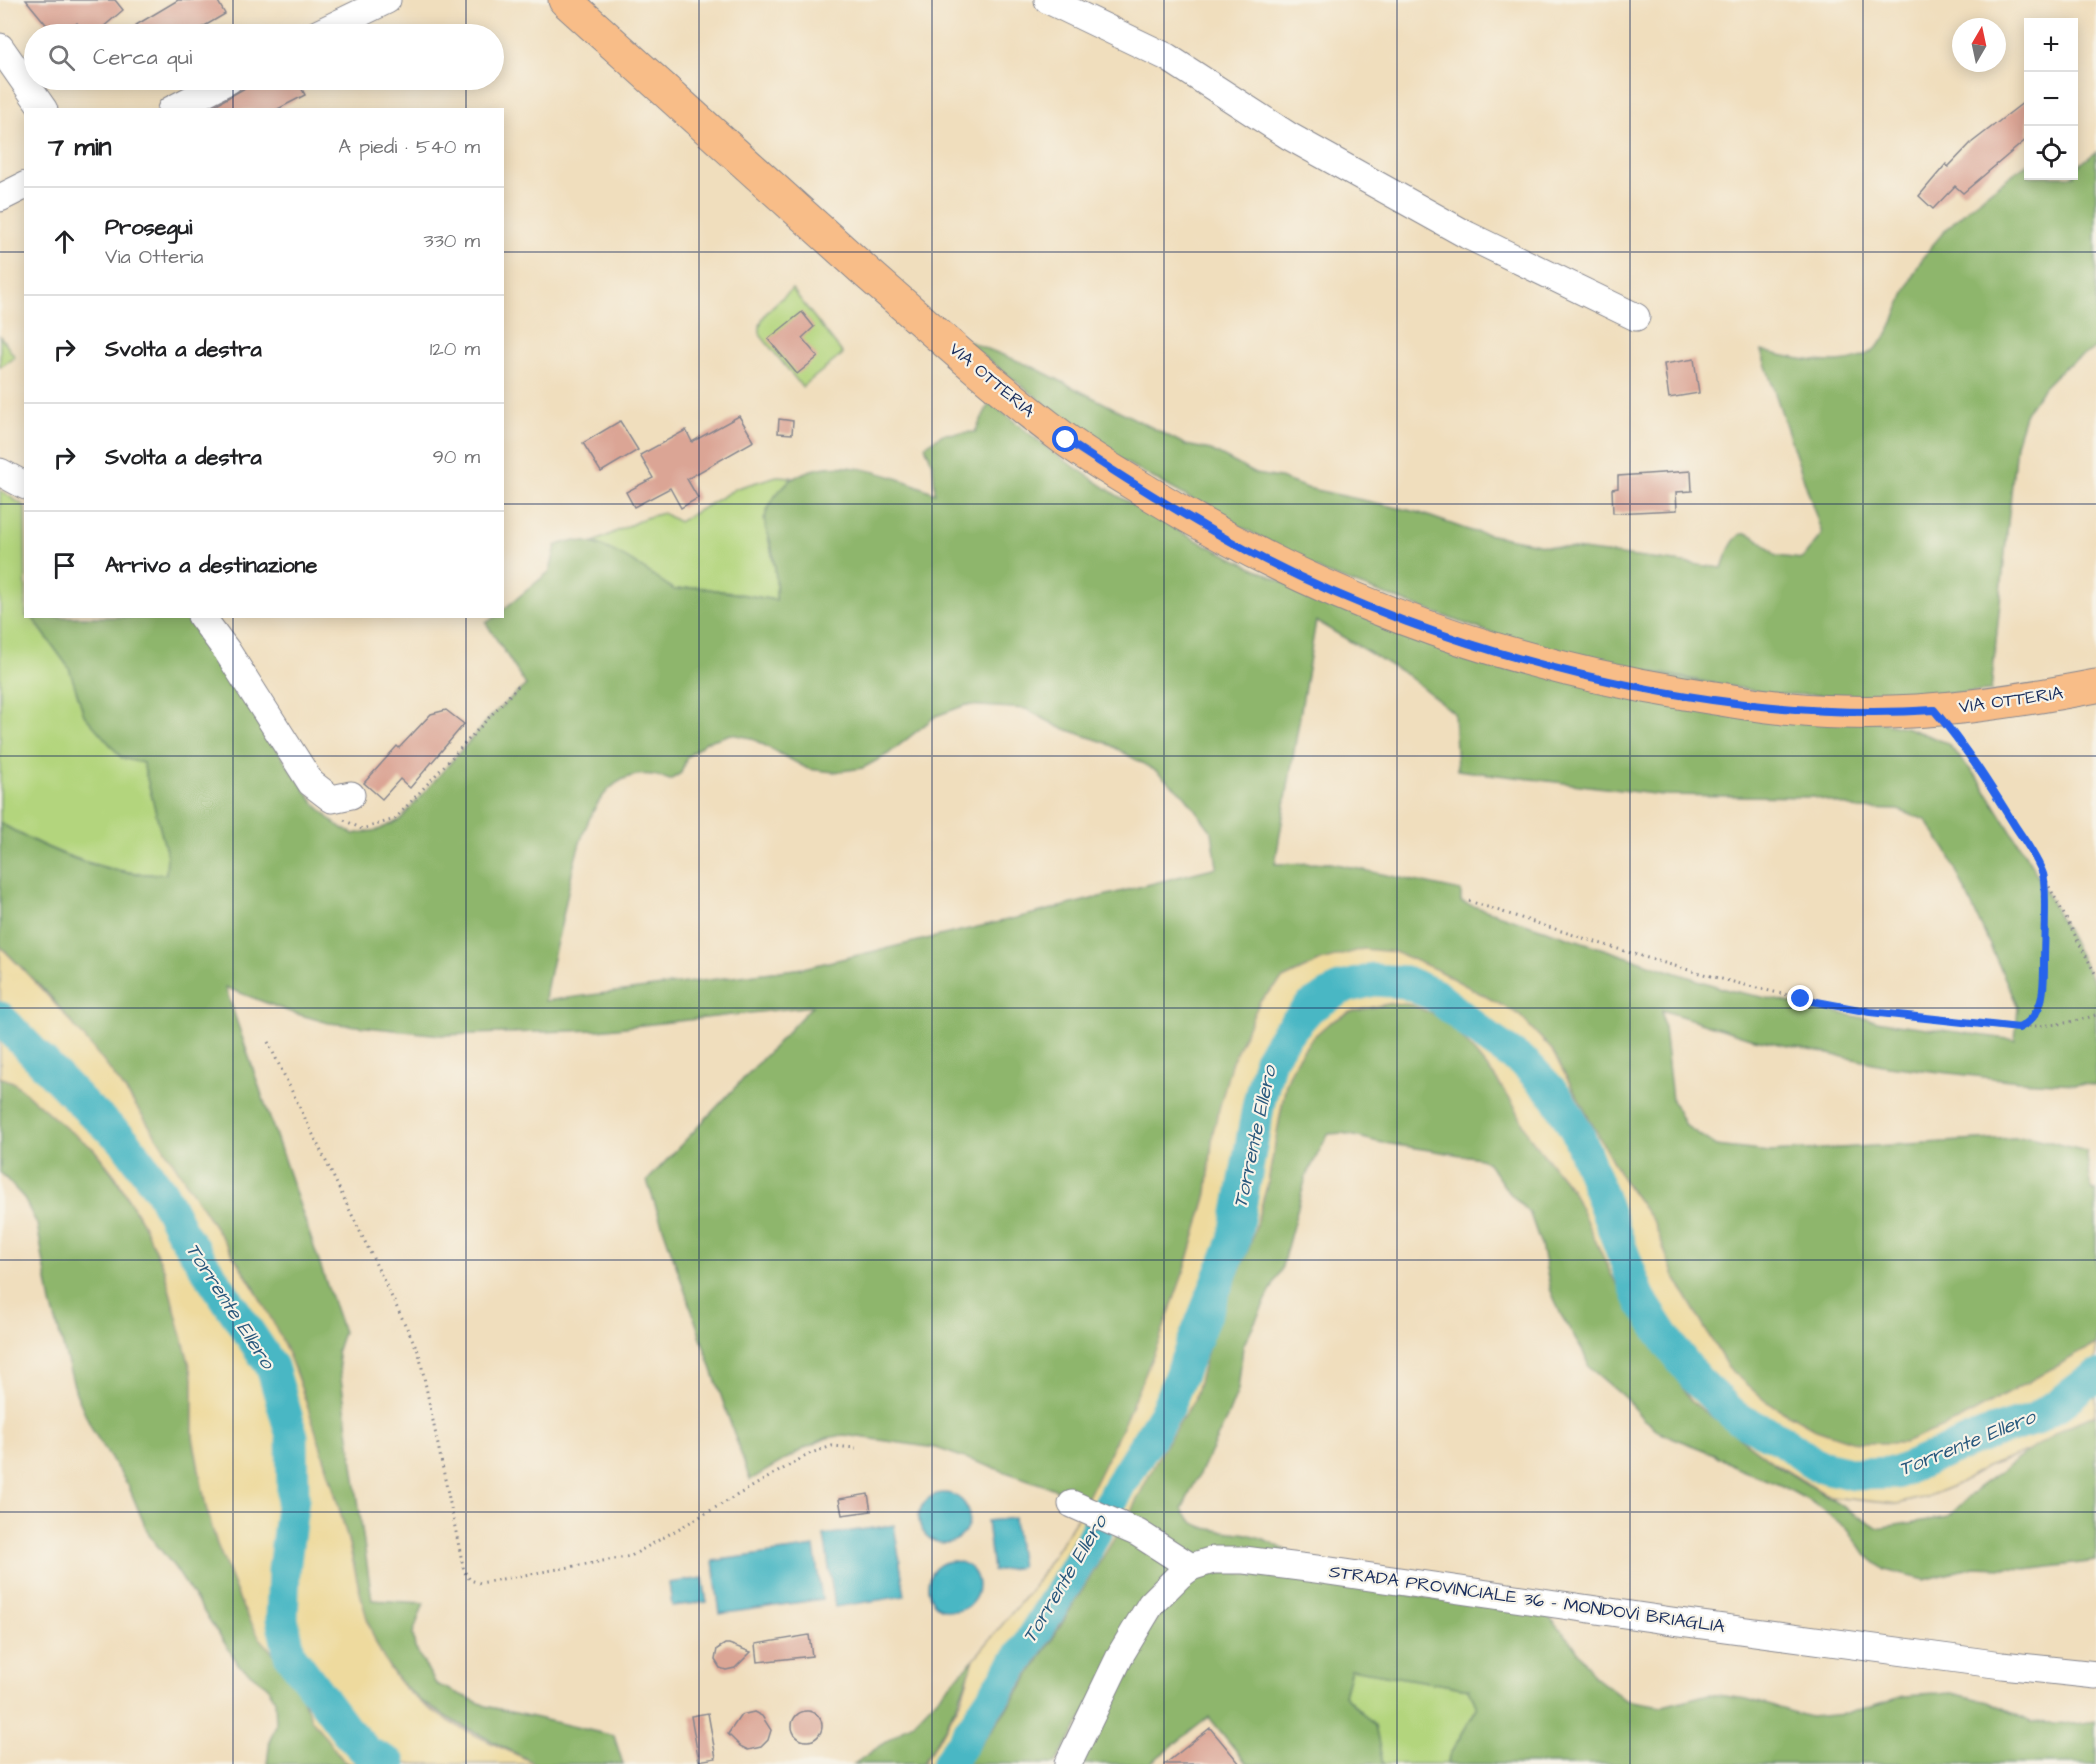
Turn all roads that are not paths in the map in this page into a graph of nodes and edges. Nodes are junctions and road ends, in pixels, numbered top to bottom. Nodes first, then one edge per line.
1 (387, 0) edge
2 (565, 0) edge
3 (1048, 0) edge
4 (338, 24) edge
5 (0, 47) edge
6 (24, 81) edge
7 (30, 90) edge
8 (210, 90) edge
9 (43, 108) edge
10 (175, 108) edge
11 (24, 186) edge
12 (0, 198) edge
13 (1636, 317) dead end
14 (0, 472) edge
15 (24, 485) edge
16 (202, 618) edge
17 (2096, 686) edge
18 (351, 795) dead end
19 (1072, 1504) dead end
20 (1191, 1567) junction
21 (2096, 1675) edge
22 (1068, 1764) edge

1 - 4 street
2 - 17 main road, VIA OTTERIA
3 - 13 street
5 - 6 street
7 - 9 street
8 - 10 street
11 - 12 street
14 - 15 street
16 - 18 street
19 - 20 street
20 - 21 street, STRADA PROVINCIALE 36 - MONDOVÌ BRIAGLIA
20 - 22 street, STRADA PROVINCIALE 36 - MONDOVÌ BRIAGLIA

